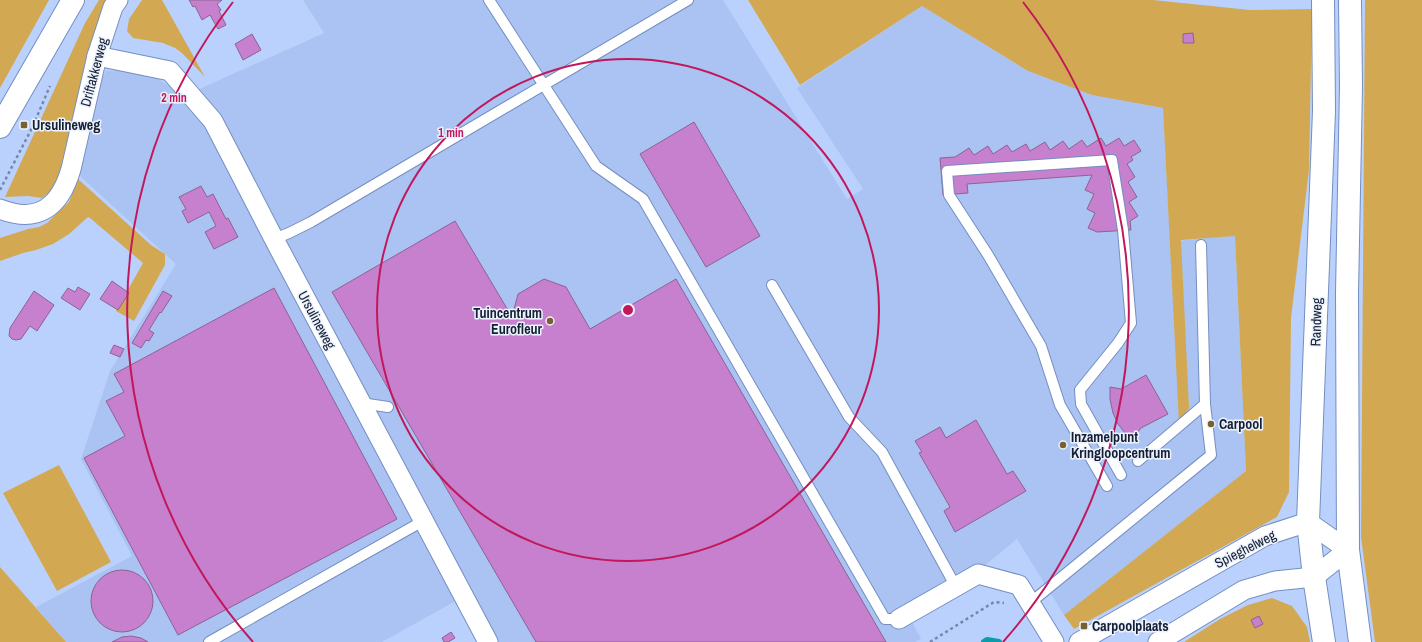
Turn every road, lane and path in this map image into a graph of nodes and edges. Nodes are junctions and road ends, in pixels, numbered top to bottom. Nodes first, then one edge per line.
1 (73, 0) edge
2 (118, 0) edge
3 (489, 0) edge
4 (688, 0) edge
5 (1323, 0) edge
6 (1350, 0) edge
7 (97, 56) junction
8 (52, 83) dead end
9 (543, 84) junction
10 (0, 127) edge
11 (0, 190) edge
12 (0, 209) edge
13 (274, 239) junction
14 (1201, 245) dead end
15 (772, 285) dead end
16 (361, 403) junction
17 (1205, 404) junction
18 (388, 406) dead end
19 (1138, 461) dead end
20 (1121, 475) dead end
21 (1107, 486) dead end
22 (423, 521) junction
23 (1308, 522) junction
24 (1348, 550) junction
25 (1314, 577) junction
26 (956, 587) junction
27 (1001, 603) dead end
28 (1030, 603) junction
29 (900, 619) joint
30 (209, 642) edge
31 (488, 642) edge
32 (930, 642) edge
33 (1054, 642) edge
34 (1079, 642) edge
35 (1158, 642) edge
36 (1324, 642) edge
37 (1360, 642) edge

1 - 10 main road
2 - 7 street, Driftakkerweg
3 - 9 lane
4 - 9 lane
5 - 23 main road, Randweg
6 - 24 main road
7 - 12 street, Driftakkerweg
7 - 13 street, Ursulineweg
8 - 11 path
9 - 13 lane
9 - 29 lane
13 - 16 street, Ursulineweg
14 - 17 lane
15 - 26 lane
16 - 18 lane
16 - 22 street, Ursulineweg
17 - 19 lane
17 - 28 lane
20 - 21 lane
22 - 30 lane
22 - 31 street, Ursulineweg
23 - 24 street
23 - 25 main road, Randweg
23 - 34 street, Spieghelweg
24 - 25 street
24 - 37 main road
25 - 35 street
25 - 36 main road, Randweg
26 - 28 street
26 - 29 street
27 - 32 path
28 - 33 street

